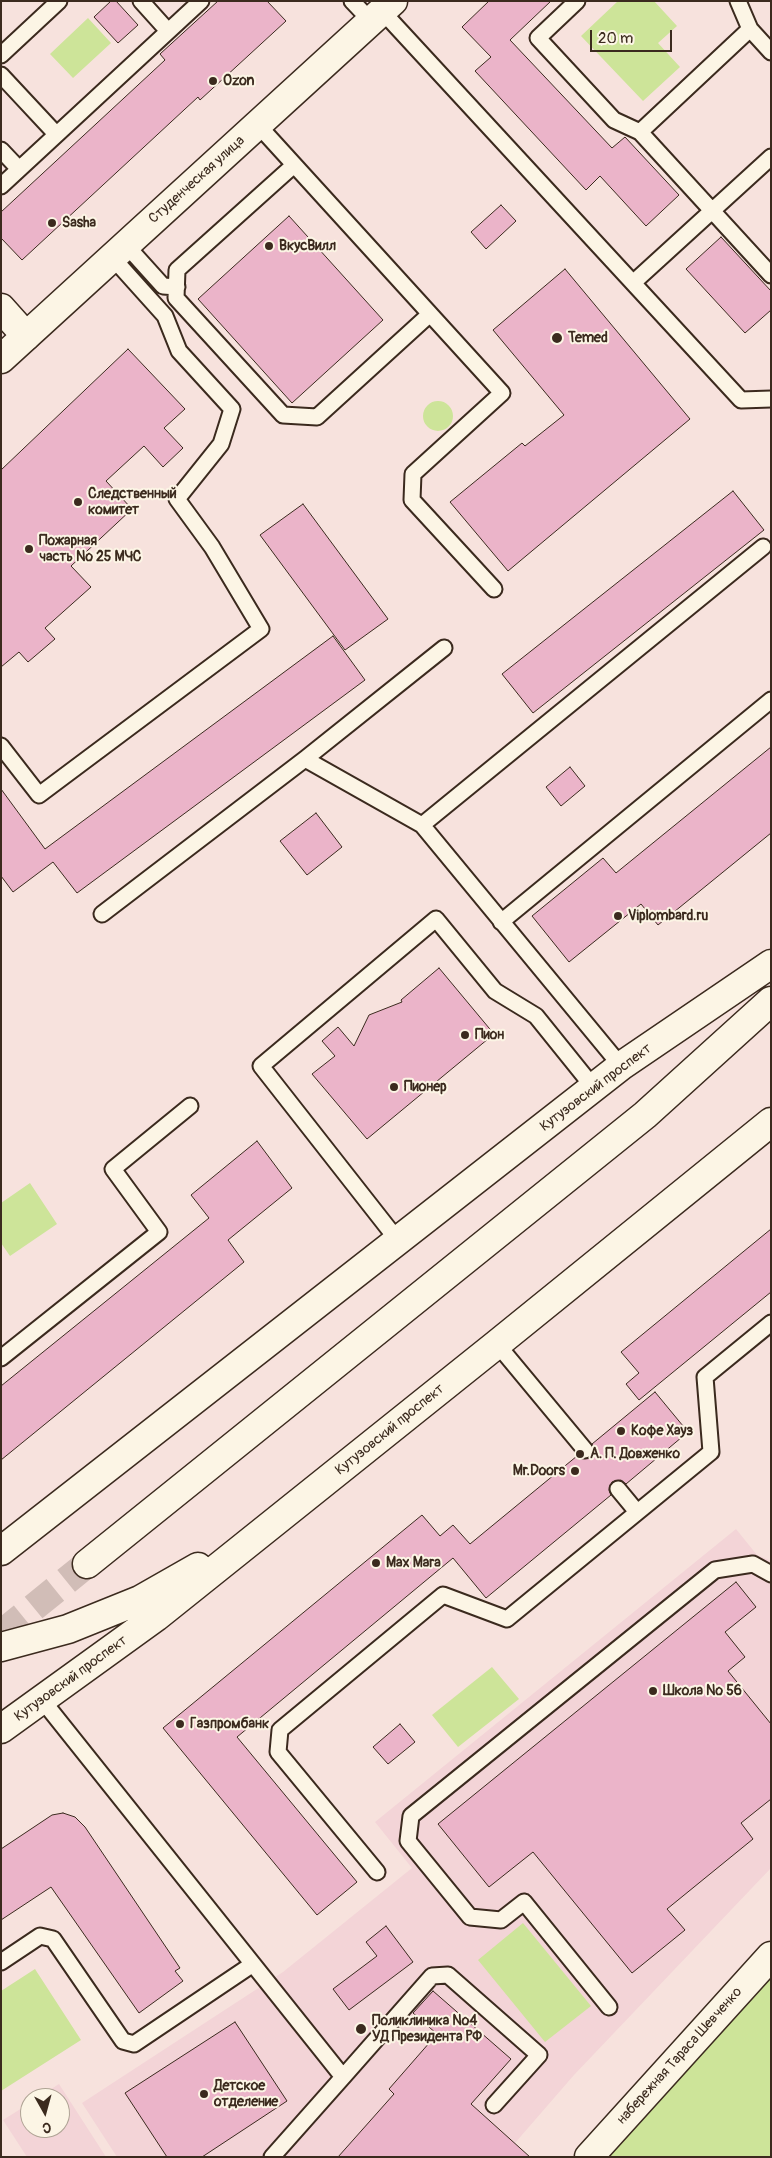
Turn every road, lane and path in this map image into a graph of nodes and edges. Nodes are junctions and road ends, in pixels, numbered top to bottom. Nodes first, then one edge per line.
1 (59, 1) edge
2 (141, 1) edge
3 (201, 1) edge
4 (352, 1) edge
5 (577, 1) edge
6 (738, 1) edge
7 (382, 11) edge
8 (750, 29) junction
9 (168, 31) junction
10 (771, 52) edge
11 (1, 54) edge
12 (1, 76) edge
13 (258, 124) junction
14 (640, 132) junction
15 (56, 134) junction
16 (1, 150) edge
17 (771, 157) edge
18 (294, 165) junction
19 (19, 169) junction
20 (1, 186) edge
21 (712, 210) junction
22 (119, 251) junction
23 (771, 275) edge
24 (634, 282) junction
25 (177, 286) junction
26 (1, 308) edge
27 (430, 314) junction
28 (26, 336) junction
29 (1, 360) edge
30 (771, 399) edge
31 (764, 547) dead end
32 (494, 589) dead end
33 (444, 648) dead end
34 (771, 700) edge
35 (1, 746) edge
36 (305, 759) junction
37 (422, 825) junction
38 (102, 914) dead end
39 (501, 922) junction
40 (771, 964) edge
41 (771, 1001) edge
42 (621, 1066) junction
43 (594, 1088) junction
44 (190, 1106) dead end
45 (771, 1122) edge
46 (399, 1242) junction
47 (771, 1323) edge
48 (497, 1344) junction
49 (1, 1358) edge
50 (585, 1450) dead end
51 (618, 1490) dead end
52 (637, 1512) junction
53 (273, 1524) junction
54 (1, 1551) edge
55 (87, 1564) tunnel mouth
56 (771, 1574) edge
57 (1, 1647) edge
58 (43, 1700) junction
59 (1, 1729) edge
60 (377, 1872) dead end
61 (771, 1956) edge
62 (1, 1962) edge
63 (253, 1964) junction
64 (609, 2007) dead end
65 (343, 2077) junction
66 (494, 2105) dead end
67 (272, 2157) edge
68 (589, 2157) edge

1 - 11 lane
2 - 9 lane
3 - 9 lane
4 - 7 lane
5 - 14 lane
6 - 8 lane
7 - 13 main road, Студенческая улица
7 - 24 lane
8 - 10 lane
8 - 14 lane
9 - 15 lane
12 - 15 lane
13 - 18 lane
13 - 22 main road, Студенческая улица
14 - 21 lane
15 - 19 lane
16 - 19 lane
17 - 21 lane
18 - 25 lane
18 - 27 lane
19 - 20 lane
21 - 23 lane
21 - 24 lane
22 - 25 lane
22 - 28 main road, Студенческая улица
22 - 35 lane
24 - 30 lane
25 - 27 lane
26 - 28 main road
27 - 32 lane
28 - 29 main road, Студенческая улица
31 - 37 lane
33 - 36 lane
34 - 39 lane
36 - 37 lane
36 - 38 lane
37 - 39 lane
39 - 42 lane
40 - 42 main road, Кутузовский проспект
41 - 55 main road
42 - 43 main road, Кутузовский проспект
43 - 46 main road, Кутузовский проспект
43 - 46 lane
44 - 49 lane
45 - 48 main road, Кутузовский проспект
46 - 54 main road, Кутузовский проспект
47 - 52 lane
48 - 50 lane
48 - 53 main road, Кутузовский проспект
51 - 52 lane
52 - 60 lane
53 - 57 main road
53 - 58 main road, Кутузовский проспект
56 - 64 lane
58 - 59 main road, Кутузовский проспект
58 - 63 lane
61 - 68 main road, набережная Тараса Шевченко
62 - 63 lane
63 - 65 lane
65 - 66 lane
65 - 67 lane

